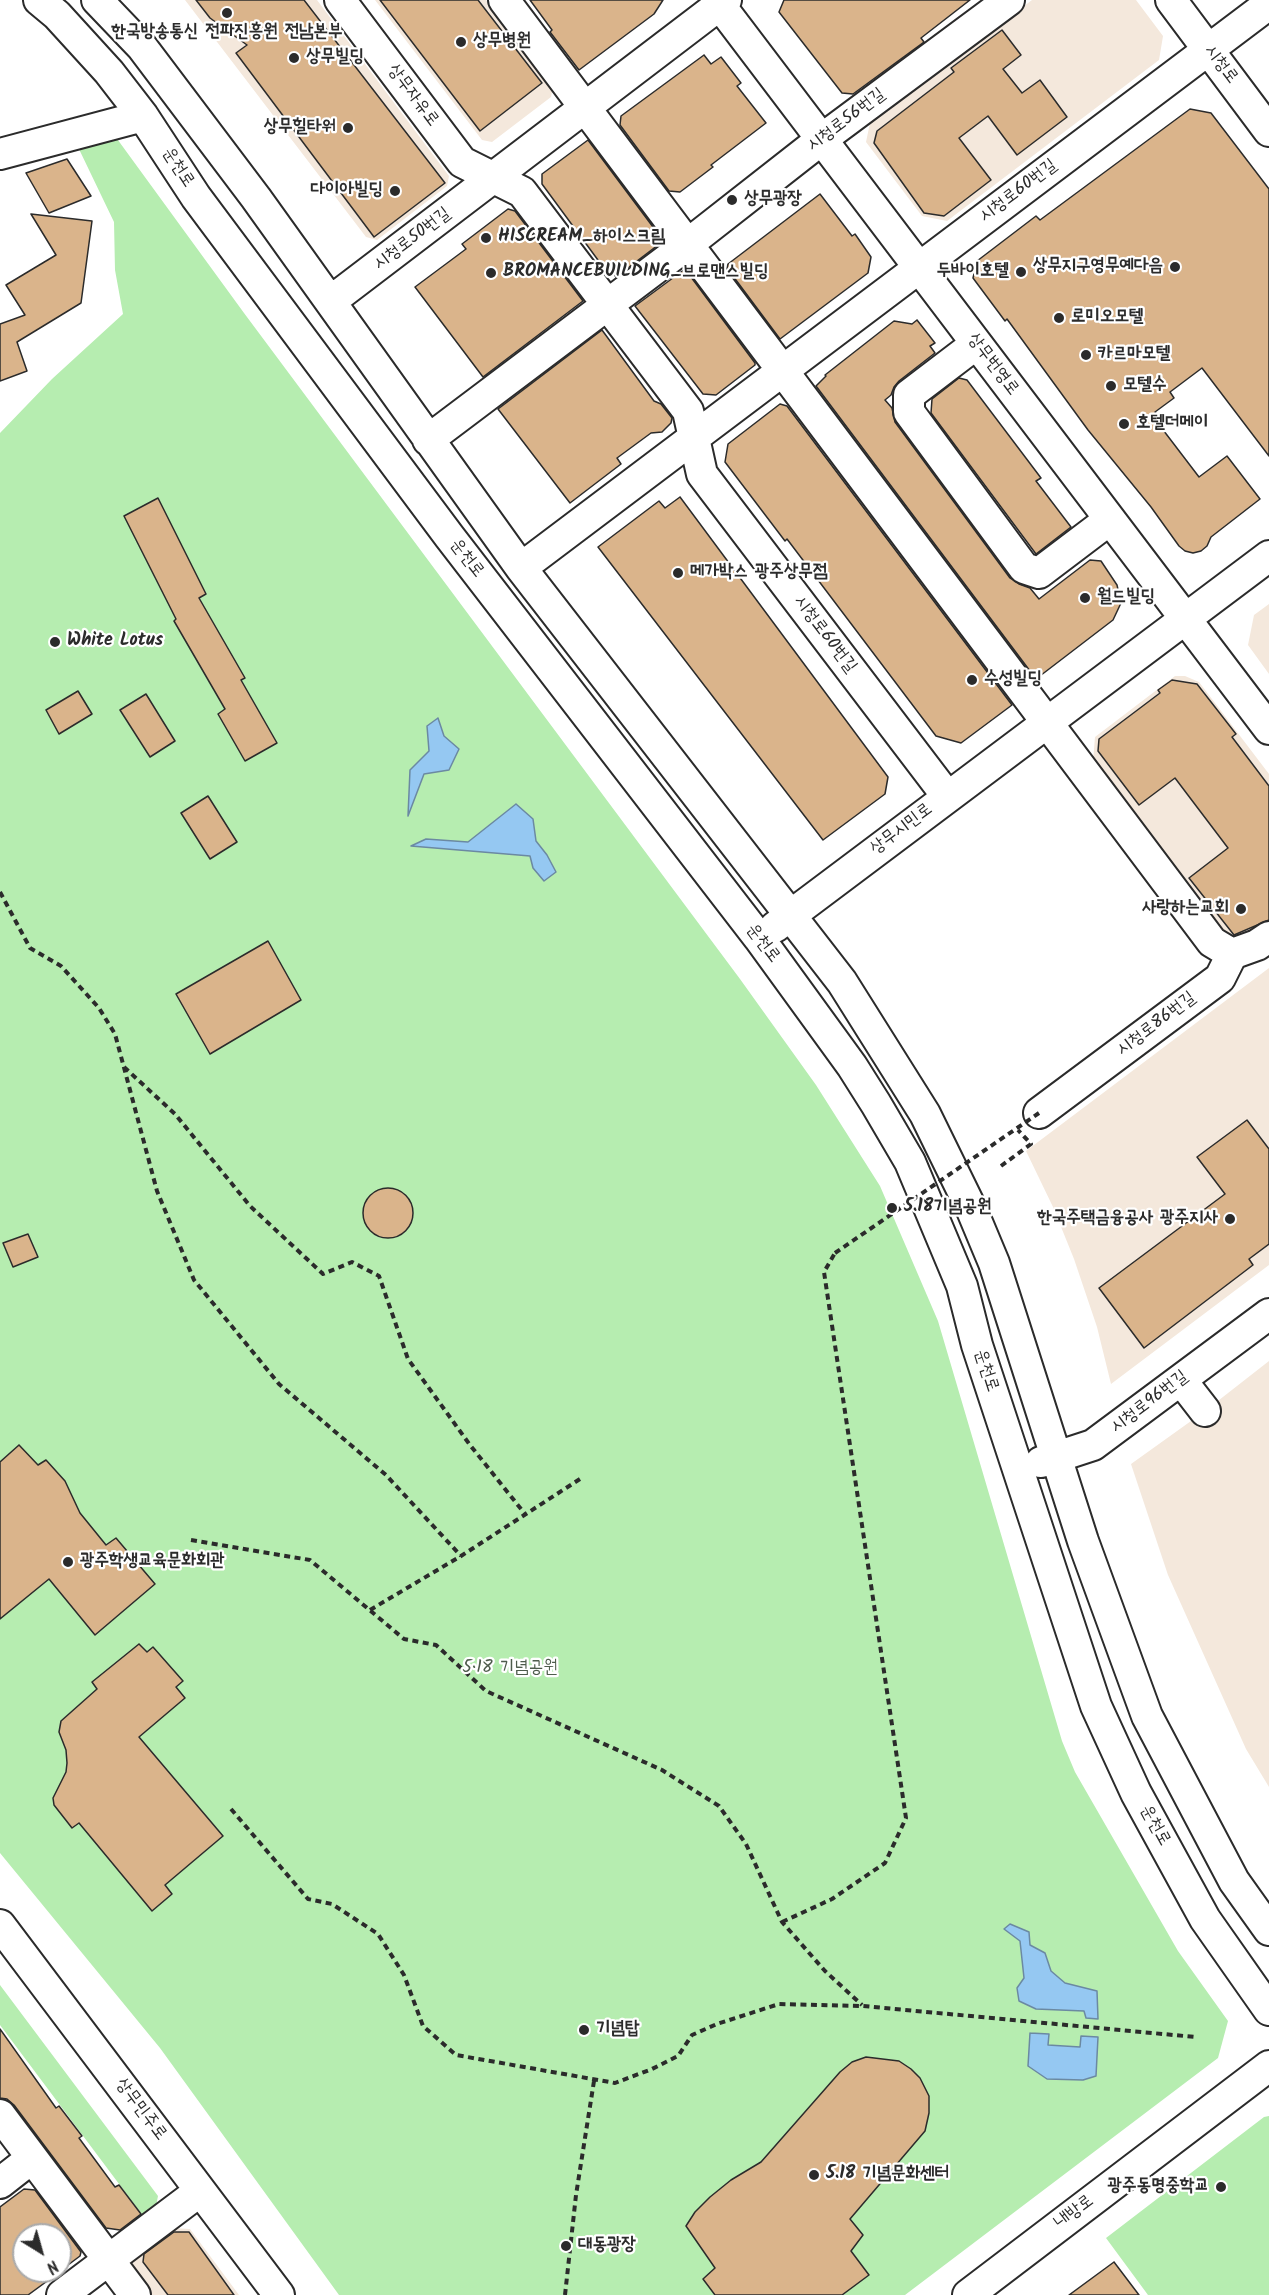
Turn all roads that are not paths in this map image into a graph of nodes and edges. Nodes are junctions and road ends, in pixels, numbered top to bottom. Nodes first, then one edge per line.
1 (97, 0) edge
2 (340, 0) edge
3 (504, 0) edge
4 (1009, 0) edge
5 (1171, 0) edge
6 (721, 2) edge
7 (56, 5) edge
8 (1259, 14) edge
9 (1208, 50) junction
10 (585, 108) junction
11 (143, 116) junction
12 (1269, 131) edge
13 (822, 139) junction
14 (0, 154) edge
15 (496, 178) junction
16 (688, 244) junction
17 (919, 268) junction
18 (331, 302) junction
19 (607, 305) junction
20 (976, 344) junction
21 (784, 370) junction
22 (693, 438) junction
23 (428, 440) junction
24 (1109, 520) junction
25 (1269, 556) edge
26 (520, 568) junction
27 (1186, 619) junction
28 (1046, 723) junction
29 (1269, 729) edge
30 (947, 796) junction
31 (790, 916) junction
32 (1269, 937) edge
33 (759, 938) junction
34 (1232, 954) junction
35 (1029, 1121) road end
36 (1269, 1314) edge
37 (1181, 1380) junction
38 (1205, 1410) dead end
39 (1058, 1457) junction
40 (1017, 1467) junction
41 (0, 1925) edge
42 (1269, 1930) edge
43 (1269, 2010) edge
44 (1269, 2066) edge
45 (0, 2115) edge
46 (32, 2158) junction
47 (0, 2183) edge
48 (200, 2190) junction
49 (109, 2260) junction
50 (62, 2295) edge
51 (135, 2295) edge
52 (279, 2295) edge
53 (968, 2295) edge

1 - 18 street
2 - 15 street, 상무자유로
3 - 10 street
4 - 13 street, 시청로56번길
5 - 9 street, 시청로
6 - 10 street, 시청로50번길
6 - 13 street, 상무번영로
7 - 11 street, 운천로
8 - 9 street, 시청로60번길
9 - 12 street, 시청로
9 - 17 street, 시청로60번길
10 - 15 street, 시청로50번길
10 - 16 street
11 - 14 street
11 - 33 street, 운천로
13 - 16 street, 시청로56번길
13 - 17 street, 상무번영로
15 - 18 street, 시청로50번길
15 - 19 street
16 - 19 street, 시청로56번길
16 - 21 street
17 - 20 street, 상무번영로
17 - 21 street, 시청로60번길
18 - 23 street
19 - 22 street
19 - 23 street, 시청로56번길
20 - 24 street, 상무번영로
20 - 24 street
21 - 22 street, 시청로60번길
21 - 28 street
22 - 26 street, 시청로60번길
22 - 30 street, 시청로60번길
23 - 26 street
24 - 27 street, 상무번영로
25 - 27 street, 상무시민로
26 - 31 street
27 - 28 street, 상무시민로
27 - 29 street, 상무번영로
28 - 30 street, 상무시민로
28 - 34 street
30 - 31 street, 상무시민로
31 - 33 street, 상무시민로
31 - 39 street
32 - 34 street
33 - 40 street, 운천로
34 - 35 street, 시청로86번길
36 - 37 street, 시청로96번길
37 - 38 street
37 - 39 street, 시청로96번길
39 - 40 street, 시청로96번길
39 - 42 street
40 - 43 street, 운천로
41 - 48 street, 상무민주로
44 - 53 street, 내방로
45 - 46 street
46 - 47 street
46 - 49 street
48 - 49 street
48 - 52 street, 상무민주로
49 - 50 street
49 - 51 street

